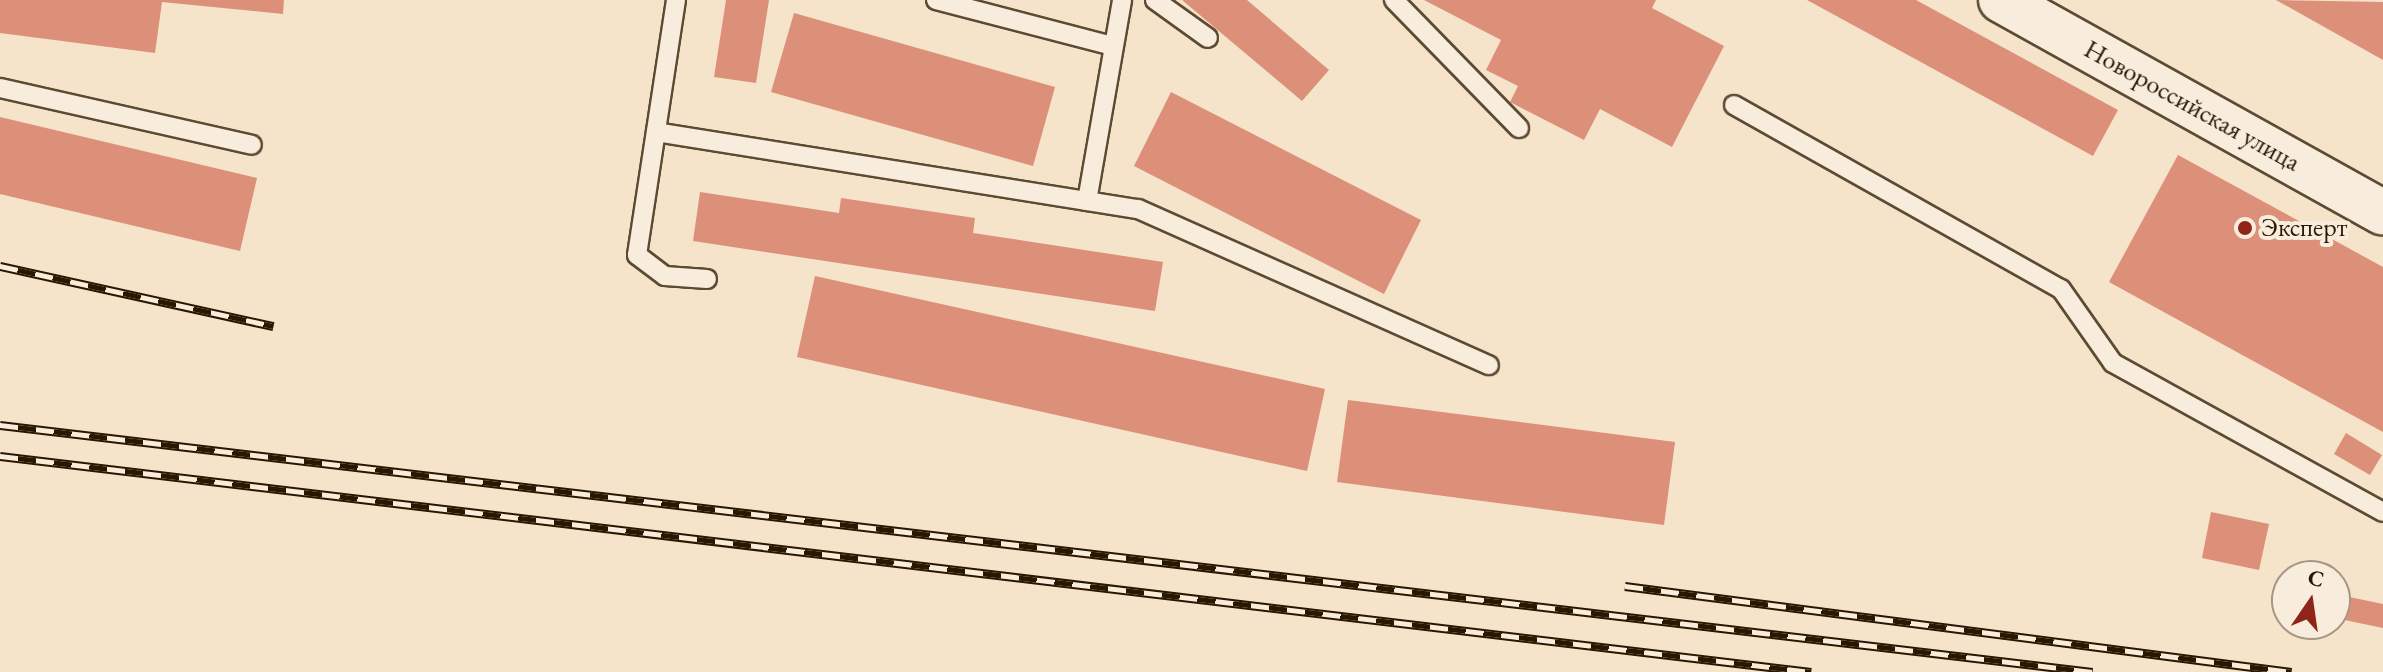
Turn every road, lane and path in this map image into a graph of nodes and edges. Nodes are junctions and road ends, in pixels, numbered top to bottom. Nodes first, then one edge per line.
1 (676, 0) edge
2 (936, 0) edge
3 (1122, 0) edge
4 (1155, 0) edge
5 (1394, 0) edge
6 (2001, 0) edge
7 (2044, 0) edge
8 (1208, 38) dead end
9 (1113, 46) junction
10 (2174, 84) junction
11 (0, 88) edge
12 (1734, 105) dead end
13 (1519, 128) dead end
14 (656, 132) junction
15 (252, 145) dead end
16 (2383, 189) edge
17 (1087, 201) junction
18 (2383, 213) edge
19 (707, 279) dead end
20 (1489, 365) dead end
21 (2383, 512) edge

1 - 14 lane
2 - 9 lane
3 - 9 lane
4 - 8 lane
5 - 13 lane
6 - 10 main road, Новороссийская улица
7 - 10 main road, Новороссийская улица
9 - 17 lane
10 - 16 main road, Новороссийская улица
10 - 18 main road, Новороссийская улица
11 - 15 lane
12 - 21 lane
14 - 17 lane
14 - 19 lane
17 - 20 lane

